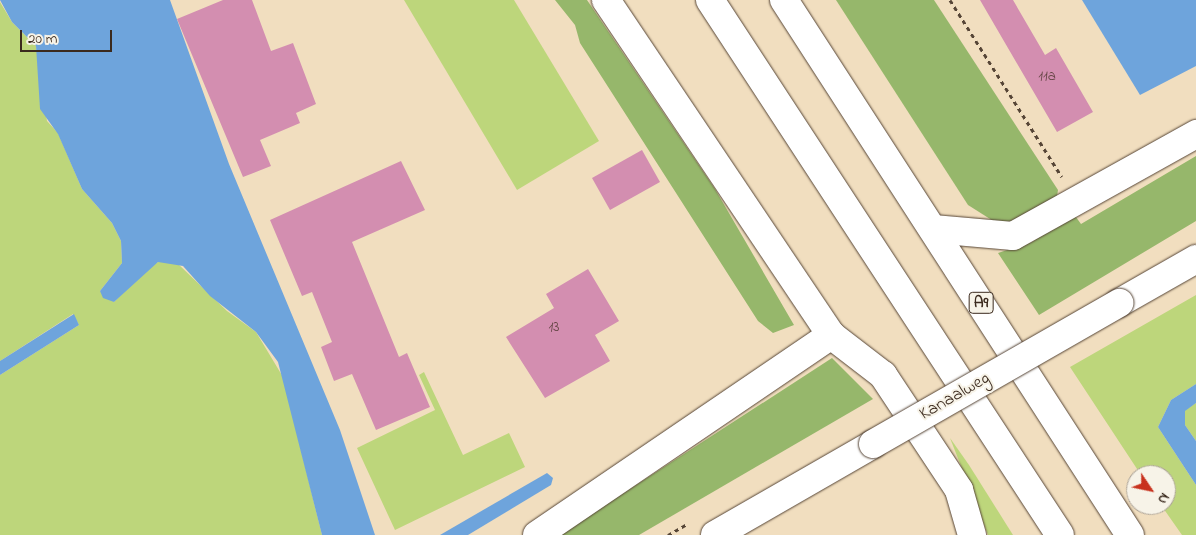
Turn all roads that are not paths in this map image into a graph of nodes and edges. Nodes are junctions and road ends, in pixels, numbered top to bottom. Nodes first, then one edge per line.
1 (606, 0) edge
2 (710, 0) edge
3 (784, 0) edge
4 (1196, 134) edge
5 (933, 229) junction
6 (1196, 260) edge
7 (831, 335) junction
8 (537, 535) edge
9 (715, 535) edge
10 (972, 535) edge
11 (1060, 535) edge
12 (1130, 535) edge

1 - 7 main road
2 - 11 main road
3 - 5 main road, A9
4 - 5 main road
5 - 12 main road, A9
6 - 9 main road, Kanaalweg, bridge
7 - 8 main road
7 - 10 main road

